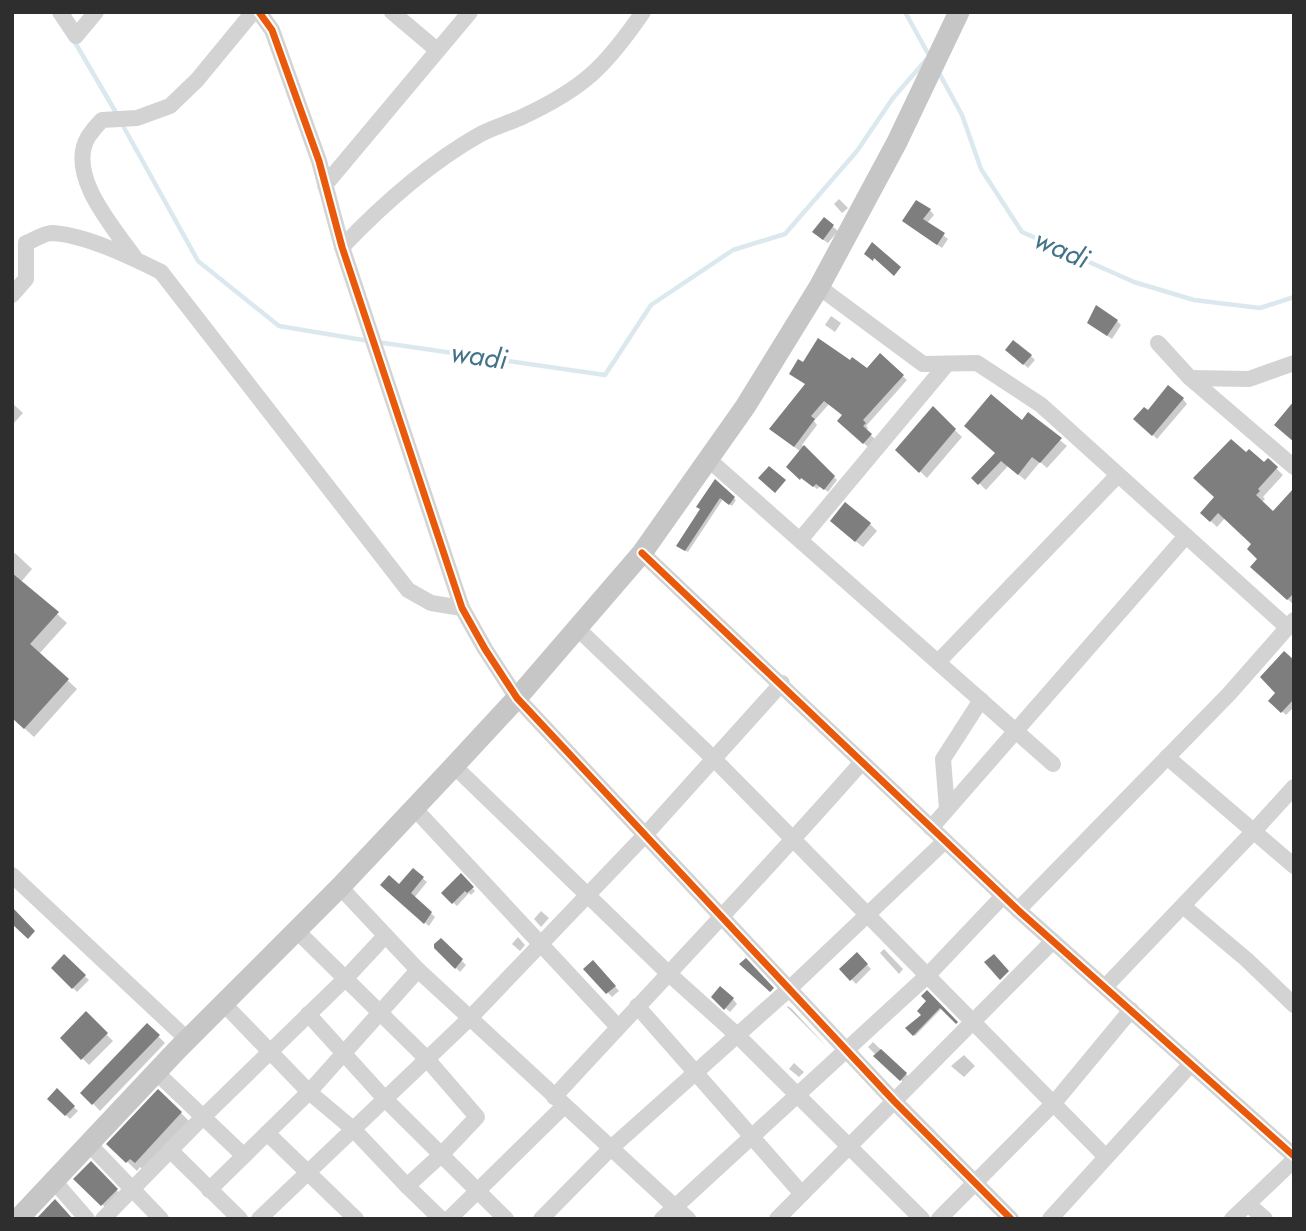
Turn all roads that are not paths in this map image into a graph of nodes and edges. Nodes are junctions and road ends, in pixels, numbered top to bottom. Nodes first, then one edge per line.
1 (60, 12) edge
2 (96, 12) edge
3 (253, 12) edge
4 (258, 12) edge
5 (391, 12) edge
6 (470, 12) edge
7 (643, 12) edge
8 (959, 12) edge
9 (438, 50) junction
10 (325, 185) junction
11 (342, 247) junction
12 (135, 259) junction
13 (12, 267) edge
14 (26, 279) junction
15 (819, 287) junction
16 (12, 295) edge
17 (1158, 343) dead end
18 (1294, 363) edge
19 (947, 364) junction
20 (1190, 378) junction
21 (709, 458) junction
22 (1294, 467) edge
23 (1118, 475) junction
24 (1186, 536) junction
25 (800, 540) junction
26 (642, 552) junction
27 (462, 608) junction
28 (1291, 623) edge
29 (577, 628) junction
30 (938, 662) junction
31 (782, 684) junction
32 (517, 698) junction
33 (981, 699) junction
34 (1017, 730) junction
35 (1167, 757) junction
36 (713, 759) junction
37 (862, 762) junction
38 (1053, 764) dead end
39 (454, 766) junction
40 (1294, 787) edge
41 (414, 808) junction
42 (947, 809) junction
43 (931, 828) junction
44 (1254, 831) junction
45 (646, 834) junction
46 (794, 840) junction
47 (945, 841) junction
48 (1294, 866) edge
49 (12, 875) edge
50 (340, 887) junction
51 (588, 895) junction
52 (1003, 896) junction
53 (1183, 906) junction
54 (1018, 910) junction
55 (868, 914) junction
56 (720, 916) junction
57 (297, 931) junction
58 (385, 936) junction
59 (1053, 941) junction
60 (541, 943) junction
61 (418, 970) junction
62 (668, 973) junction
63 (928, 975) junction
64 (345, 979) junction
65 (1105, 987) junction
66 (789, 989) junction
67 (224, 1004) junction
68 (1294, 1005) edge
69 (637, 1006) junction
70 (1131, 1010) junction
71 (380, 1012) junction
72 (308, 1014) junction
73 (470, 1018) junction
74 (973, 1021) junction
75 (618, 1027) junction
76 (737, 1035) junction
77 (188, 1040) junction
78 (846, 1050) junction
79 (271, 1051) junction
80 (343, 1055) junction
81 (427, 1059) junction
82 (1191, 1064) junction
83 (696, 1072) junction
84 (157, 1073) junction
85 (309, 1092) junction
86 (796, 1096) junction
87 (385, 1099) junction
88 (559, 1101) junction
89 (894, 1101) junction
90 (1054, 1103) junction
91 (203, 1117) junction
92 (353, 1129) junction
93 (267, 1133) junction
94 (751, 1137) junction
95 (89, 1144) junction
96 (848, 1147) junction
97 (611, 1148) junction
98 (170, 1150) junction
99 (442, 1154) junction
100 (243, 1155) junction
101 (1106, 1157) junction
102 (1294, 1158) edge
103 (307, 1174) junction
104 (54, 1181) junction
105 (976, 1183) junction
106 (407, 1186) junction
107 (209, 1189) junction
108 (132, 1190) junction
109 (477, 1191) junction
110 (802, 1194) junction
111 (1248, 1204) junction
112 (675, 1207) junction
113 (19, 1219) edge
114 (87, 1219) edge
115 (103, 1219) edge
116 (160, 1219) edge
117 (240, 1219) edge
118 (259, 1219) edge
119 (356, 1219) edge
120 (440, 1219) edge
121 (449, 1219) edge
122 (506, 1219) edge
123 (541, 1219) edge
124 (662, 1219) edge
125 (688, 1219) edge
126 (777, 1219) edge
127 (922, 1219) edge
128 (939, 1219) edge
129 (1012, 1219) edge
130 (1050, 1219) edge
131 (1232, 1219) edge
132 (1265, 1219) edge

1 - 2 street
3 - 12 street
4 - 10 street
5 - 9 street
6 - 9 street
7 - 11 street
8 - 15 main road
9 - 10 street
10 - 11 street
11 - 27 street
12 - 14 street
12 - 27 street
13 - 14 street
14 - 16 street
15 - 19 street
15 - 21 main road
17 - 20 street
18 - 20 street
19 - 23 street
19 - 25 street
20 - 22 street
21 - 25 street
21 - 26 main road
23 - 24 street
23 - 30 street
24 - 28 street
24 - 34 street
25 - 30 street
26 - 29 main road
26 - 31 street
27 - 32 street
28 - 35 street
29 - 32 main road
29 - 36 street
30 - 33 street
31 - 36 street
31 - 37 street
32 - 39 main road
32 - 45 street
33 - 34 street
33 - 42 street
34 - 38 street
34 - 42 street
35 - 44 street
35 - 54 street
36 - 45 street
36 - 46 street
37 - 43 street
37 - 46 street
39 - 41 main road
39 - 51 street
40 - 44 street
41 - 50 main road
41 - 60 street
42 - 43 street
43 - 47 street
44 - 48 street
44 - 53 street
45 - 51 street
45 - 56 street
46 - 55 street
46 - 56 street
47 - 52 street
47 - 55 street
49 - 77 street
50 - 57 main road
50 - 58 street
51 - 60 street
51 - 62 street
52 - 54 street
52 - 63 street
53 - 65 street
53 - 68 street
54 - 59 street
55 - 63 street
55 - 66 street
56 - 62 street
56 - 66 street
57 - 64 street
57 - 67 main road
58 - 61 street
58 - 64 street
59 - 65 street
59 - 74 street
60 - 73 street
60 - 75 street
61 - 71 street
61 - 73 street
62 - 69 street
62 - 76 street
63 - 74 street
63 - 78 street
64 - 71 street
64 - 72 street
65 - 70 street
66 - 76 street
66 - 78 street
67 - 77 main road
67 - 79 street
69 - 75 street
69 - 83 street
70 - 82 street
70 - 90 street
71 - 80 street
71 - 81 street
72 - 79 street
72 - 80 street
73 - 81 street
73 - 88 street
74 - 89 street
74 - 90 street
75 - 88 street
76 - 83 street
76 - 86 street
77 - 84 main road
78 - 86 street
78 - 89 street
79 - 85 street
79 - 91 street
80 - 85 street
80 - 87 street
81 - 87 street
81 - 99 street
82 - 101 street
82 - 102 street
83 - 94 street
83 - 97 street
84 - 91 street
84 - 95 main road
85 - 92 street
85 - 93 street
86 - 94 street
86 - 96 street
87 - 92 street
87 - 99 street
88 - 97 street
88 - 109 street
89 - 96 street
89 - 105 street
90 - 101 street
90 - 105 street
91 - 98 street
91 - 100 street
92 - 103 street
92 - 106 street
93 - 100 street
93 - 103 street
94 - 110 street
94 - 112 street
95 - 104 main road
95 - 108 street
96 - 110 street
96 - 127 street
97 - 112 street
97 - 123 street
98 - 107 street
98 - 108 street
99 - 106 street
99 - 109 street
100 - 107 street
101 - 130 street
102 - 111 street
103 - 118 street
103 - 119 street
104 - 113 main road
104 - 114 street
105 - 128 street
105 - 129 street
106 - 120 street
107 - 117 street
108 - 115 street
108 - 116 street
109 - 121 street
109 - 122 street
110 - 126 street
111 - 131 street
111 - 132 street
112 - 124 street
112 - 125 street

